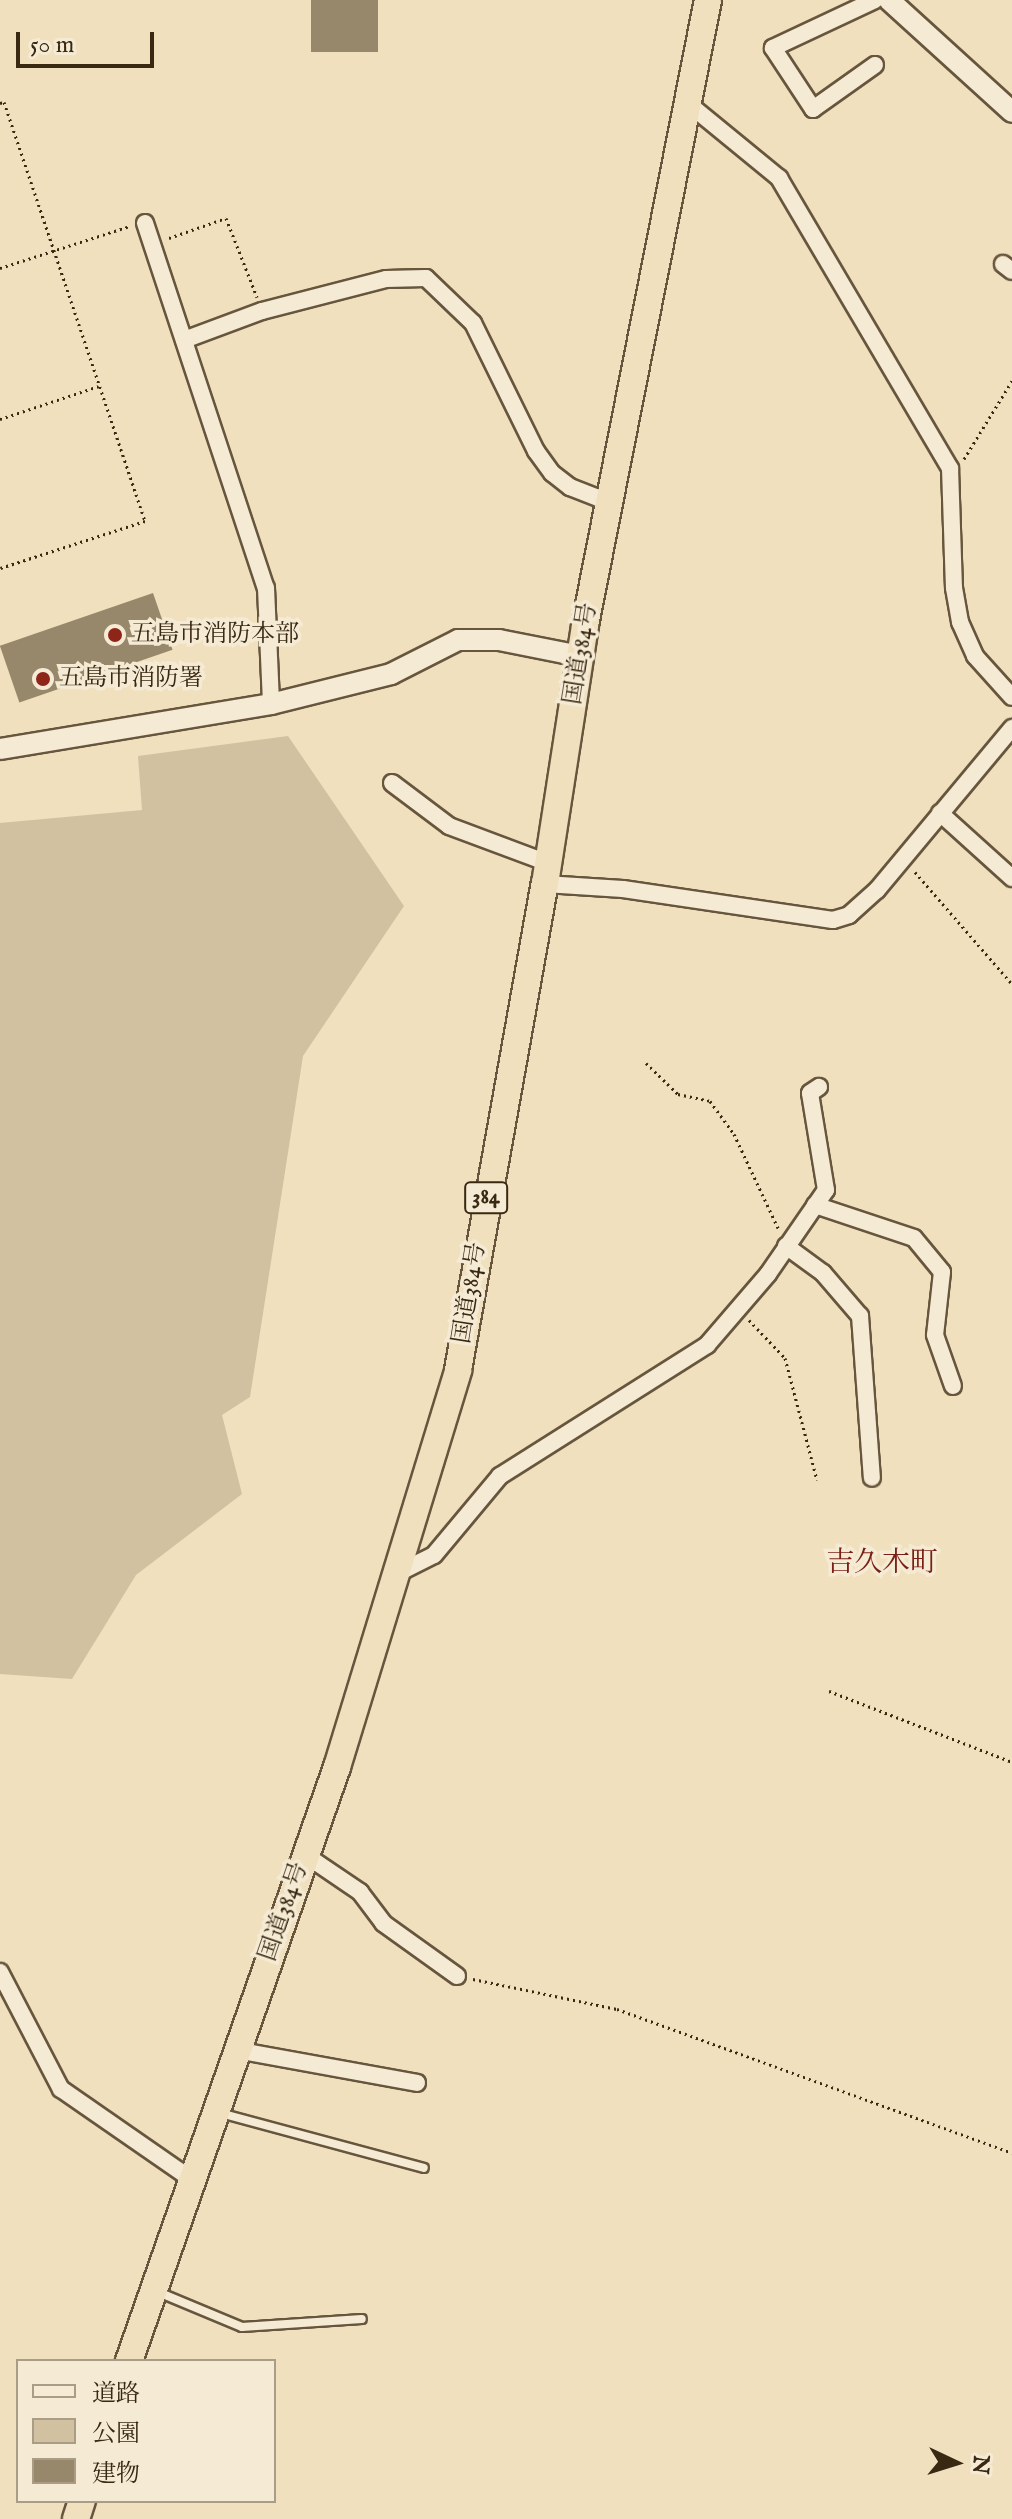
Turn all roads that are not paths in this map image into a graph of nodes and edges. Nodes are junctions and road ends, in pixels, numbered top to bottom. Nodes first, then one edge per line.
1 (708, 0) edge
2 (875, 0) edge
3 (889, 0) edge
4 (875, 65) dead end
5 (685, 101) junction
6 (1012, 112) edge
7 (145, 223) road end
8 (184, 340) junction
9 (611, 503) junction
10 (580, 656) junction
11 (1012, 697) edge
12 (271, 704) junction
13 (1012, 728) edge
14 (0, 749) edge
15 (392, 783) dead end
16 (940, 813) junction
17 (546, 873) junction
18 (1012, 878) edge
19 (819, 1087) dead end
20 (815, 1205) junction
21 (786, 1246) junction
22 (953, 1386) dead end
23 (872, 1478) dead end
24 (398, 1573) junction
25 (304, 1854) junction
26 (0, 1972) edge
27 (457, 1976) road end
28 (236, 2050) junction
29 (417, 2083) dead end
30 (214, 2112) junction
31 (424, 2168) dead end
32 (191, 2179) junction
33 (152, 2289) junction
34 (362, 2319) dead end
35 (130, 2359) edge

1 - 5 highway, 国道384号 / 384
2 - 4 street
3 - 6 street
5 - 9 highway, 国道384号 / 384
5 - 11 street
7 - 8 street
8 - 9 street
8 - 12 street
9 - 10 highway, 国道384号 / 384
10 - 12 street
10 - 17 highway, 国道384号 / 384
12 - 14 street
13 - 16 street
15 - 17 street
16 - 17 street
16 - 18 street
17 - 24 highway, 国道384号 / 384
19 - 20 street
20 - 21 street
20 - 22 street
21 - 23 street
21 - 24 street
24 - 25 highway, 国道384号 / 384
25 - 27 street
25 - 28 highway, 国道384号 / 384
26 - 32 street
28 - 29 street
28 - 30 highway, 国道384号 / 384
30 - 31 lane
30 - 32 highway, 国道384号 / 384
32 - 33 highway, 国道384号 / 384
33 - 34 lane
33 - 35 highway, 国道384号 / 384

